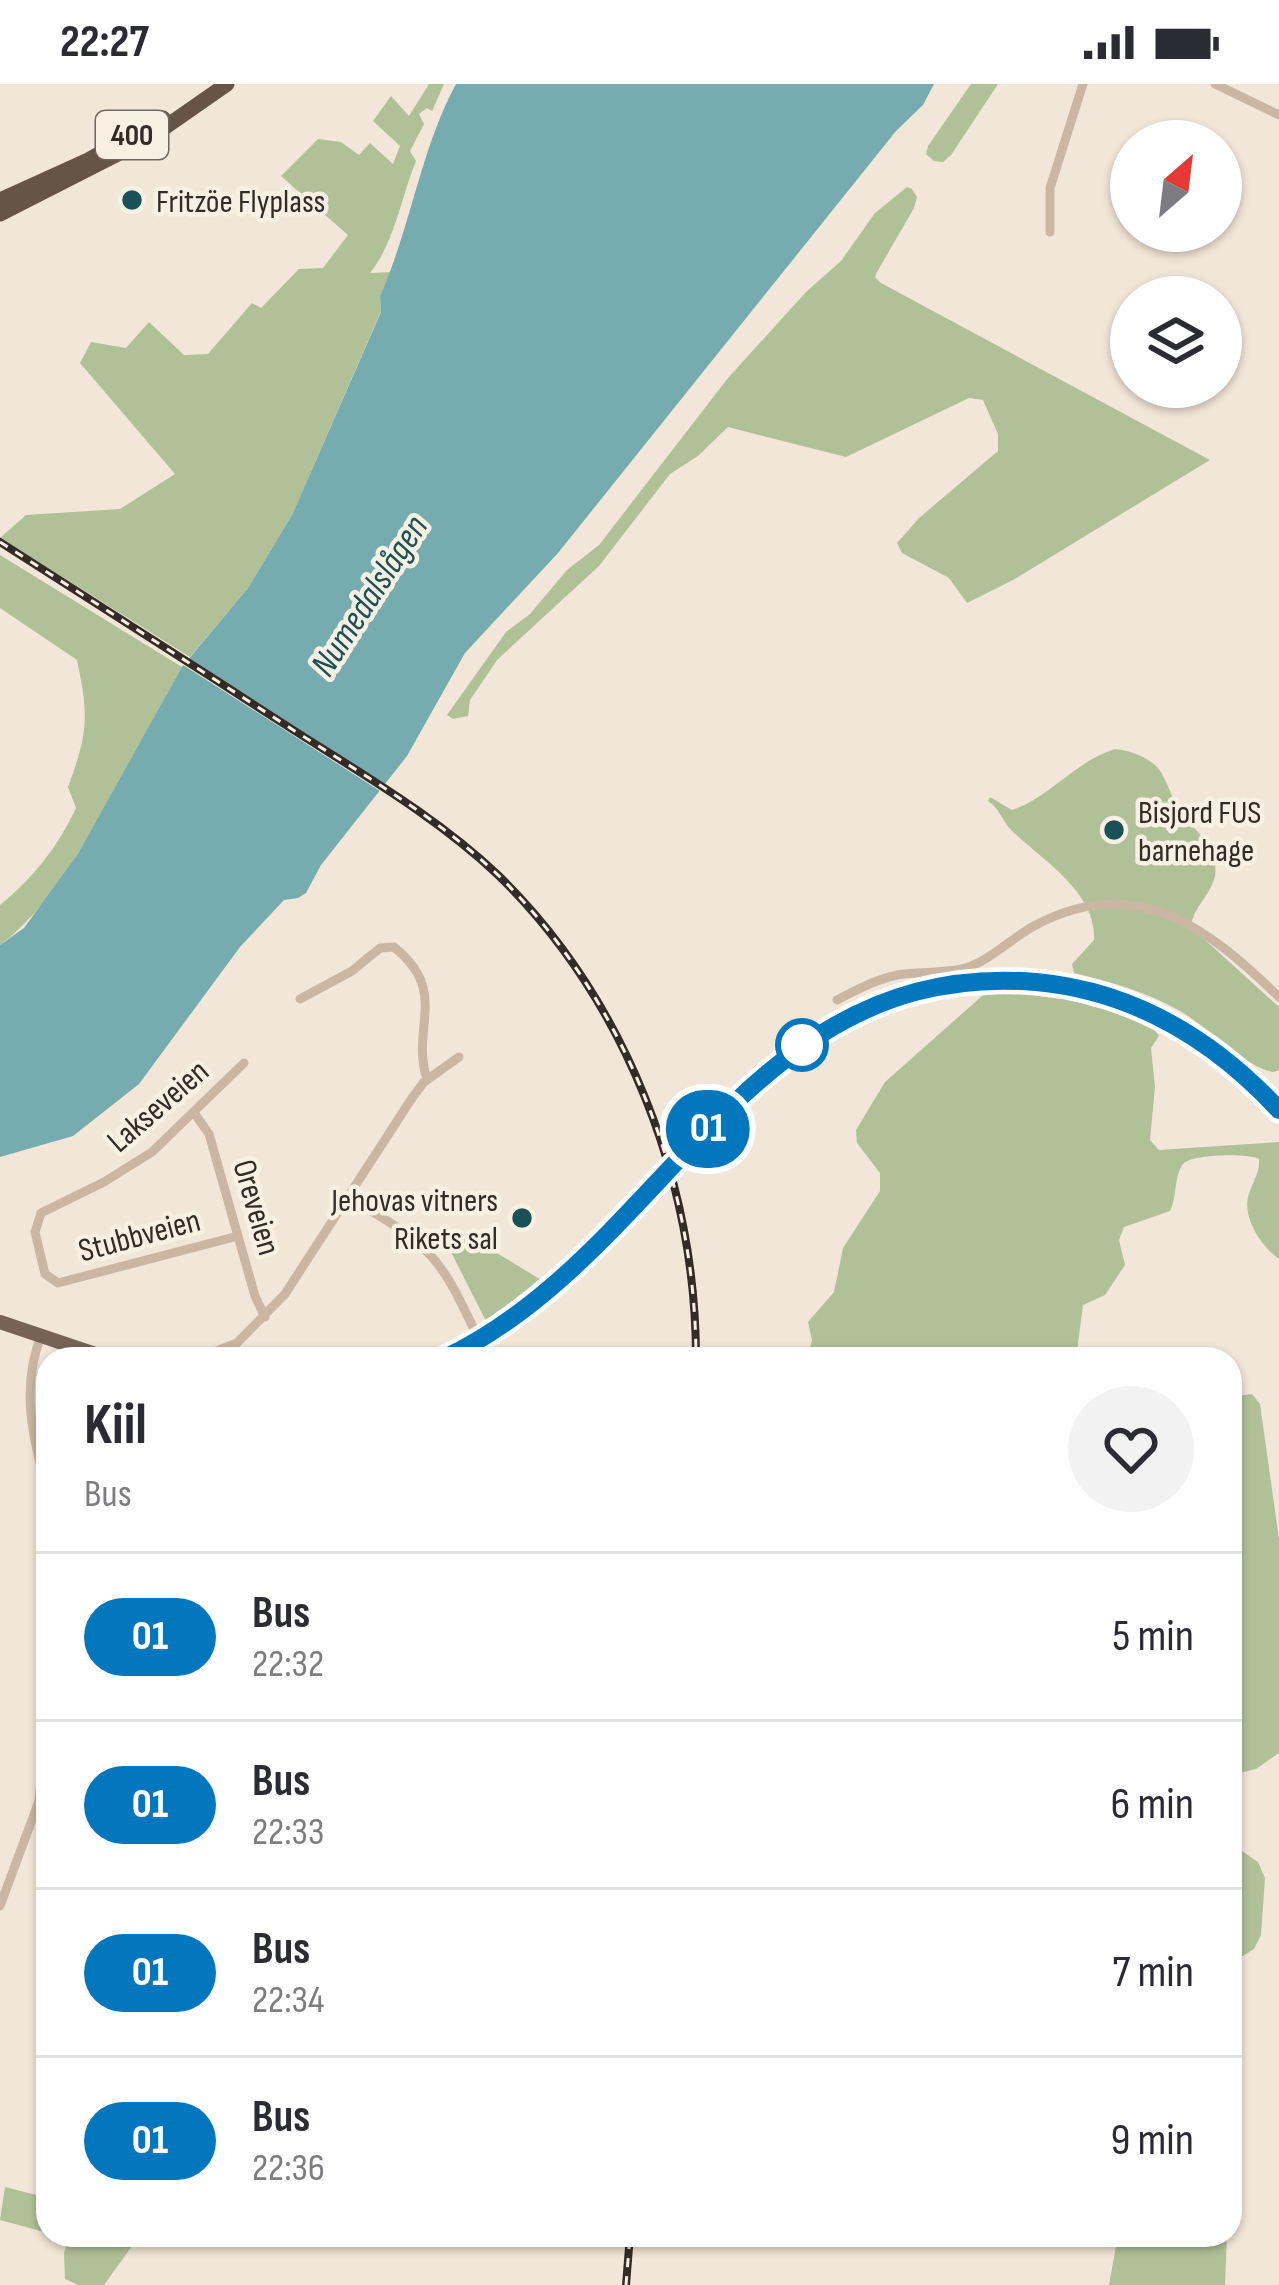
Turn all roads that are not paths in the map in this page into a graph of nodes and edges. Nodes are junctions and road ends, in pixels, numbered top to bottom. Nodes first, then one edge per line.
1 (226, 84) edge
2 (1083, 84) edge
3 (1215, 84) edge
4 (1279, 115) edge
5 (0, 200) edge
6 (0, 214) edge
7 (1050, 232) dead end
8 (1279, 997) edge
9 (300, 999) dead end
10 (836, 1000) dead end
11 (459, 1057) dead end
12 (244, 1063) dead end
13 (427, 1079) junction
14 (1279, 1110) edge
15 (195, 1114) junction
16 (348, 1198) junction
17 (238, 1235) junction
18 (53, 1282) joint
19 (266, 1317) junction
20 (0, 1322) edge
21 (41, 1336) junction
22 (37, 1347) edge
23 (74, 1347) edge
24 (227, 1347) edge
25 (465, 1347) edge
26 (482, 1347) edge
27 (36, 1351) edge
28 (36, 1444) edge
29 (36, 1821) edge
30 (0, 1906) edge

1 - 5 highway, 400
1 - 6 highway, 400
2 - 7 street
3 - 4 street
8 - 10 street
9 - 13 street
11 - 13 street
12 - 15 street, Lakseveien
13 - 16 street
14 - 25 main road, bridge
15 - 17 street, Oreveien
15 - 18 street, Lakseveien
16 - 19 street
16 - 26 street
17 - 18 street, Stubbveien
17 - 19 street, Oreveien
19 - 24 street
20 - 21 main road
21 - 22 street
21 - 23 main road
27 - 28 street
29 - 30 street

